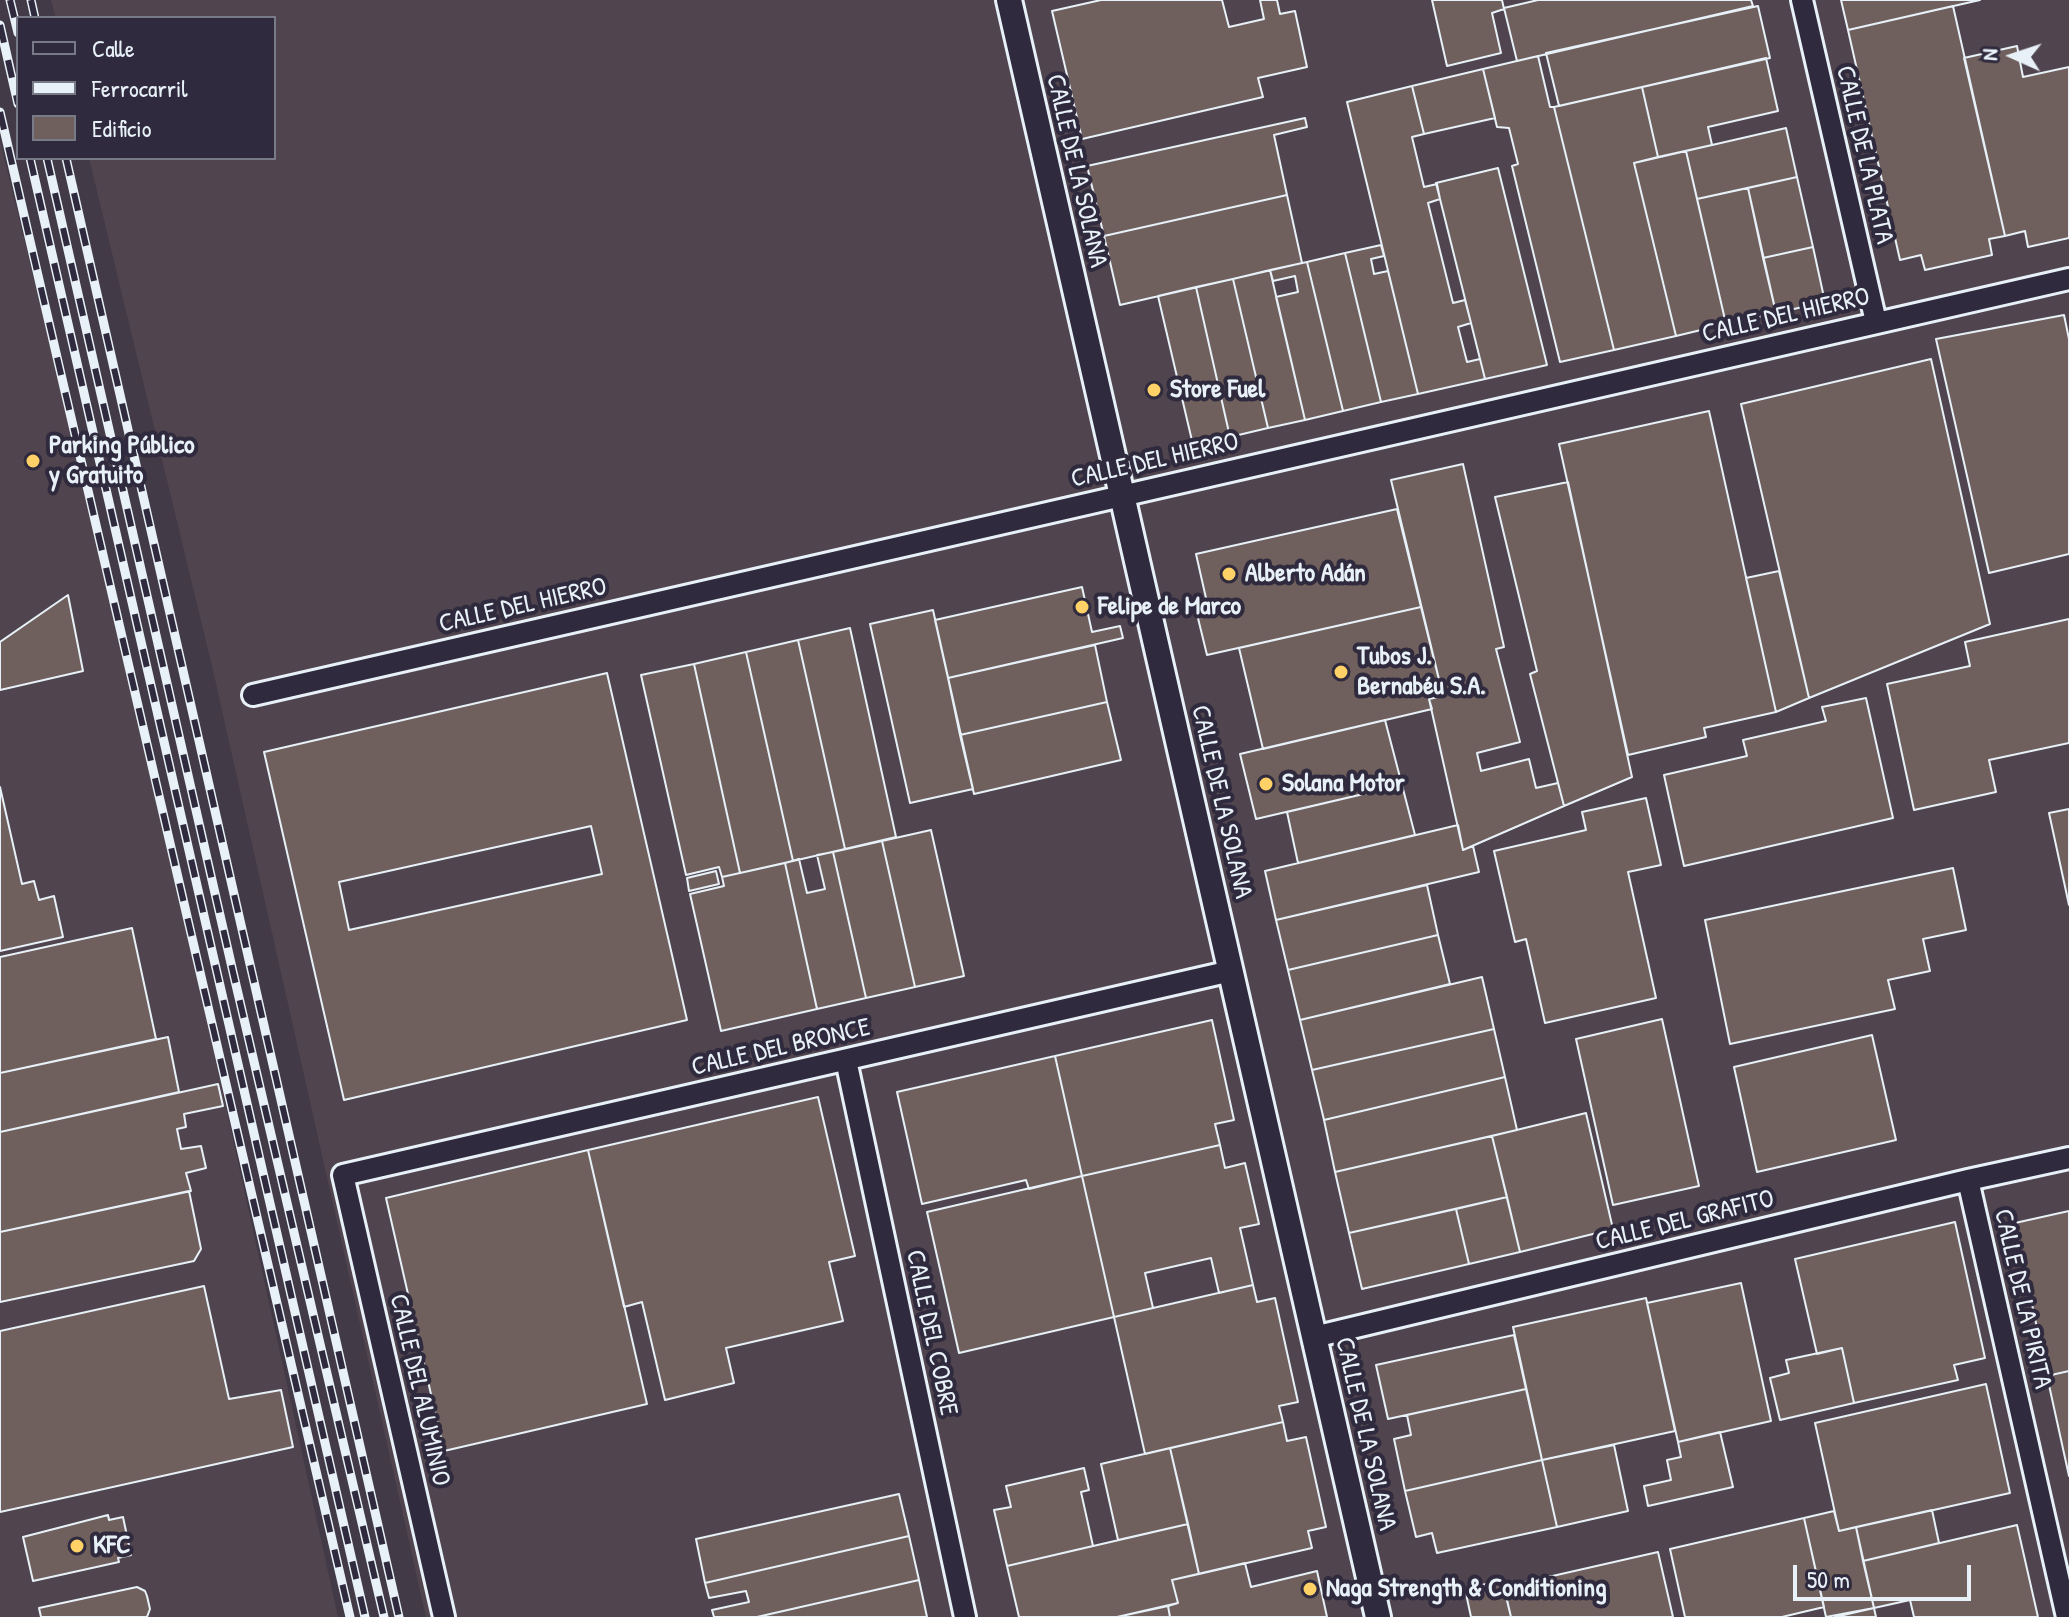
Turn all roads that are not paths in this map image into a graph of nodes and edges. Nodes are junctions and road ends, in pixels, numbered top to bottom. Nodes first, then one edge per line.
1 (1009, 0) edge
2 (1802, 0) edge
3 (2069, 279) edge
4 (1876, 322) junction
5 (1121, 496) junction
6 (253, 695) dead end
7 (1231, 971) junction
8 (846, 1060) junction
9 (2069, 1158) edge
10 (343, 1175) joint
11 (1968, 1180) junction
12 (1314, 1337) junction
13 (444, 1617) edge
14 (965, 1617) edge
15 (1378, 1617) edge
16 (2067, 1617) edge

1 - 5 street, CALLE DE LA SOLANA
2 - 4 street, CALLE DE LA PLATA
3 - 4 street, CALLE DEL HIERRO
4 - 5 street, CALLE DEL HIERRO
5 - 6 street, CALLE DEL HIERRO
5 - 7 street, CALLE DE LA SOLANA
7 - 8 street, CALLE DEL BRONCE
7 - 12 street, CALLE DE LA SOLANA
8 - 10 street, CALLE DEL BRONCE
8 - 14 street, CALLE DEL COBRE
9 - 11 street, CALLE DEL GRAFITO
10 - 13 street, CALLE DEL ALUMINIO
11 - 12 street, CALLE DEL GRAFITO
11 - 16 street, CALLE DE LA PIRITA
12 - 15 street, CALLE DE LA SOLANA

